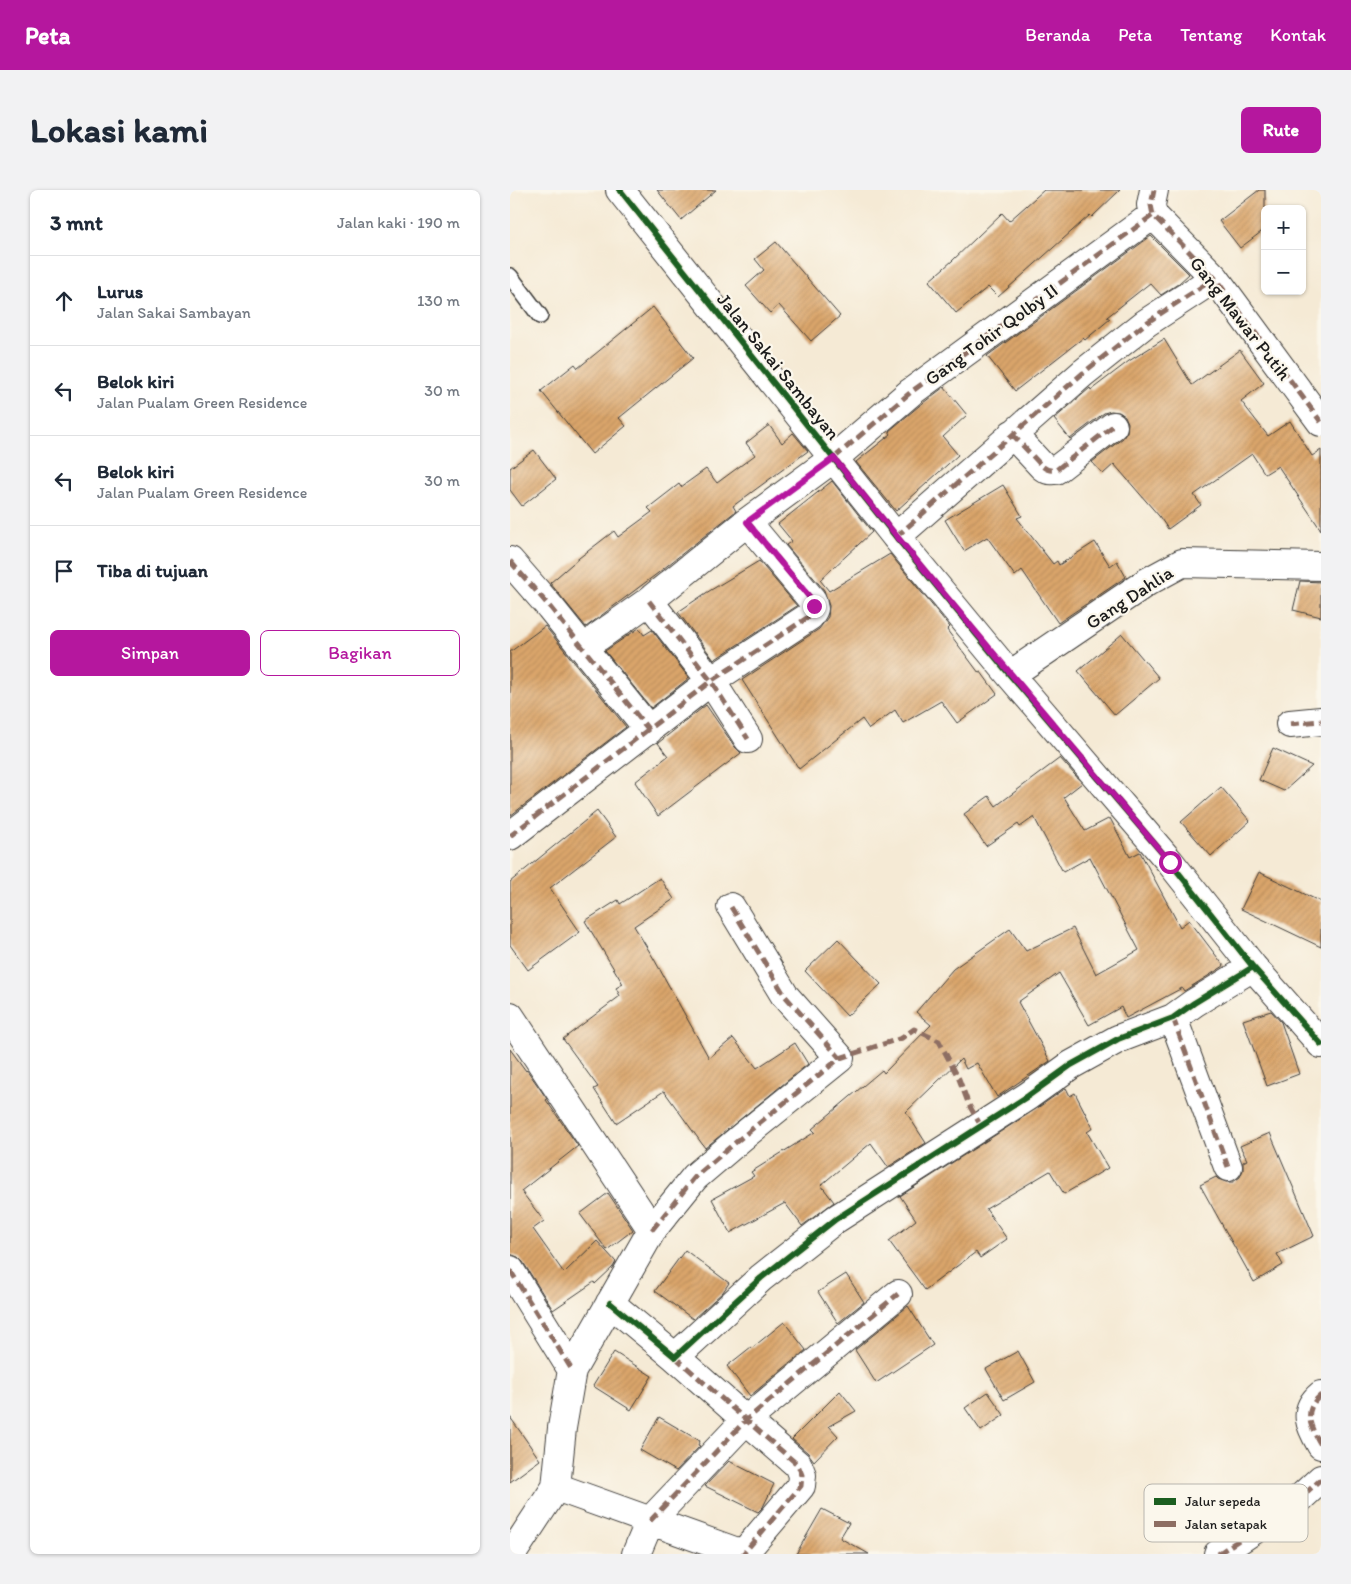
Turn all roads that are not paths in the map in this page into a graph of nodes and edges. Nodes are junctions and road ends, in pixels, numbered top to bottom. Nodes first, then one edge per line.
1 (620, 190) edge
2 (1154, 203) edge
3 (510, 276) edge
4 (1215, 278) junction
5 (540, 316) dead end
6 (1321, 422) edge
7 (1114, 426) dead end
8 (1012, 434) junction
9 (834, 458) junction
10 (747, 522) junction
11 (896, 537) junction
12 (510, 561) edge
13 (1321, 566) edge
14 (649, 601) junction
15 (598, 637) dead end
16 (1010, 675) junction
17 (711, 681) junction
18 (1321, 721) edge
19 (1290, 724) dead end
20 (649, 730) junction
21 (748, 739) dead end
22 (510, 836) edge
23 (731, 907) dead end
24 (1253, 967) junction
25 (510, 1016) edge
26 (1173, 1018) junction
27 (1321, 1044) edge
28 (1228, 1167) dead end
29 (652, 1230) junction
30 (510, 1270) edge
31 (898, 1294) dead end
32 (610, 1302) junction
33 (675, 1357) junction
34 (572, 1370) junction
35 (1321, 1395) edge
36 (746, 1420) junction
37 (1321, 1444) edge
38 (1321, 1479) edge
39 (556, 1487) junction
40 (1308, 1491) edge
41 (650, 1521) junction
42 (1236, 1542) edge
43 (512, 1554) edge
44 (636, 1554) edge
45 (743, 1554) edge
46 (1218, 1554) edge

1 - 9 street, Jalan Sakai Sambayan
2 - 4 street, Gang Mawar Putih
2 - 9 street, Gang Tohir Qolby II
3 - 5 lane
4 - 6 street, Gang Mawar Putih
4 - 8 street
7 - 8 street
8 - 11 street
9 - 10 street, Gang Tohir Qolby II
9 - 11 street, Jalan Sakai Sambayan
10 - 14 street, Gang Tohir Qolby II
10 - 17 street
11 - 16 street, Jalan Sakai Sambayan
12 - 20 street
13 - 16 street, Gang Dahlia
14 - 15 street, Gang Tohir Qolby II
14 - 17 street
16 - 24 street, Jalan Sakai Sambayan
17 - 20 street
17 - 21 street
18 - 19 street
20 - 22 street
23 - 29 street
24 - 26 street
24 - 27 street, Jalan Sakai Sambayan
25 - 29 street
26 - 28 street
26 - 33 street
29 - 32 street
30 - 34 street
31 - 36 street
32 - 33 street
32 - 34 street
33 - 36 street
34 - 39 street
35 - 37 street
36 - 41 street
36 - 45 street
38 - 40 street
39 - 41 street
39 - 43 street
41 - 44 street
41 - 45 street
42 - 46 street

